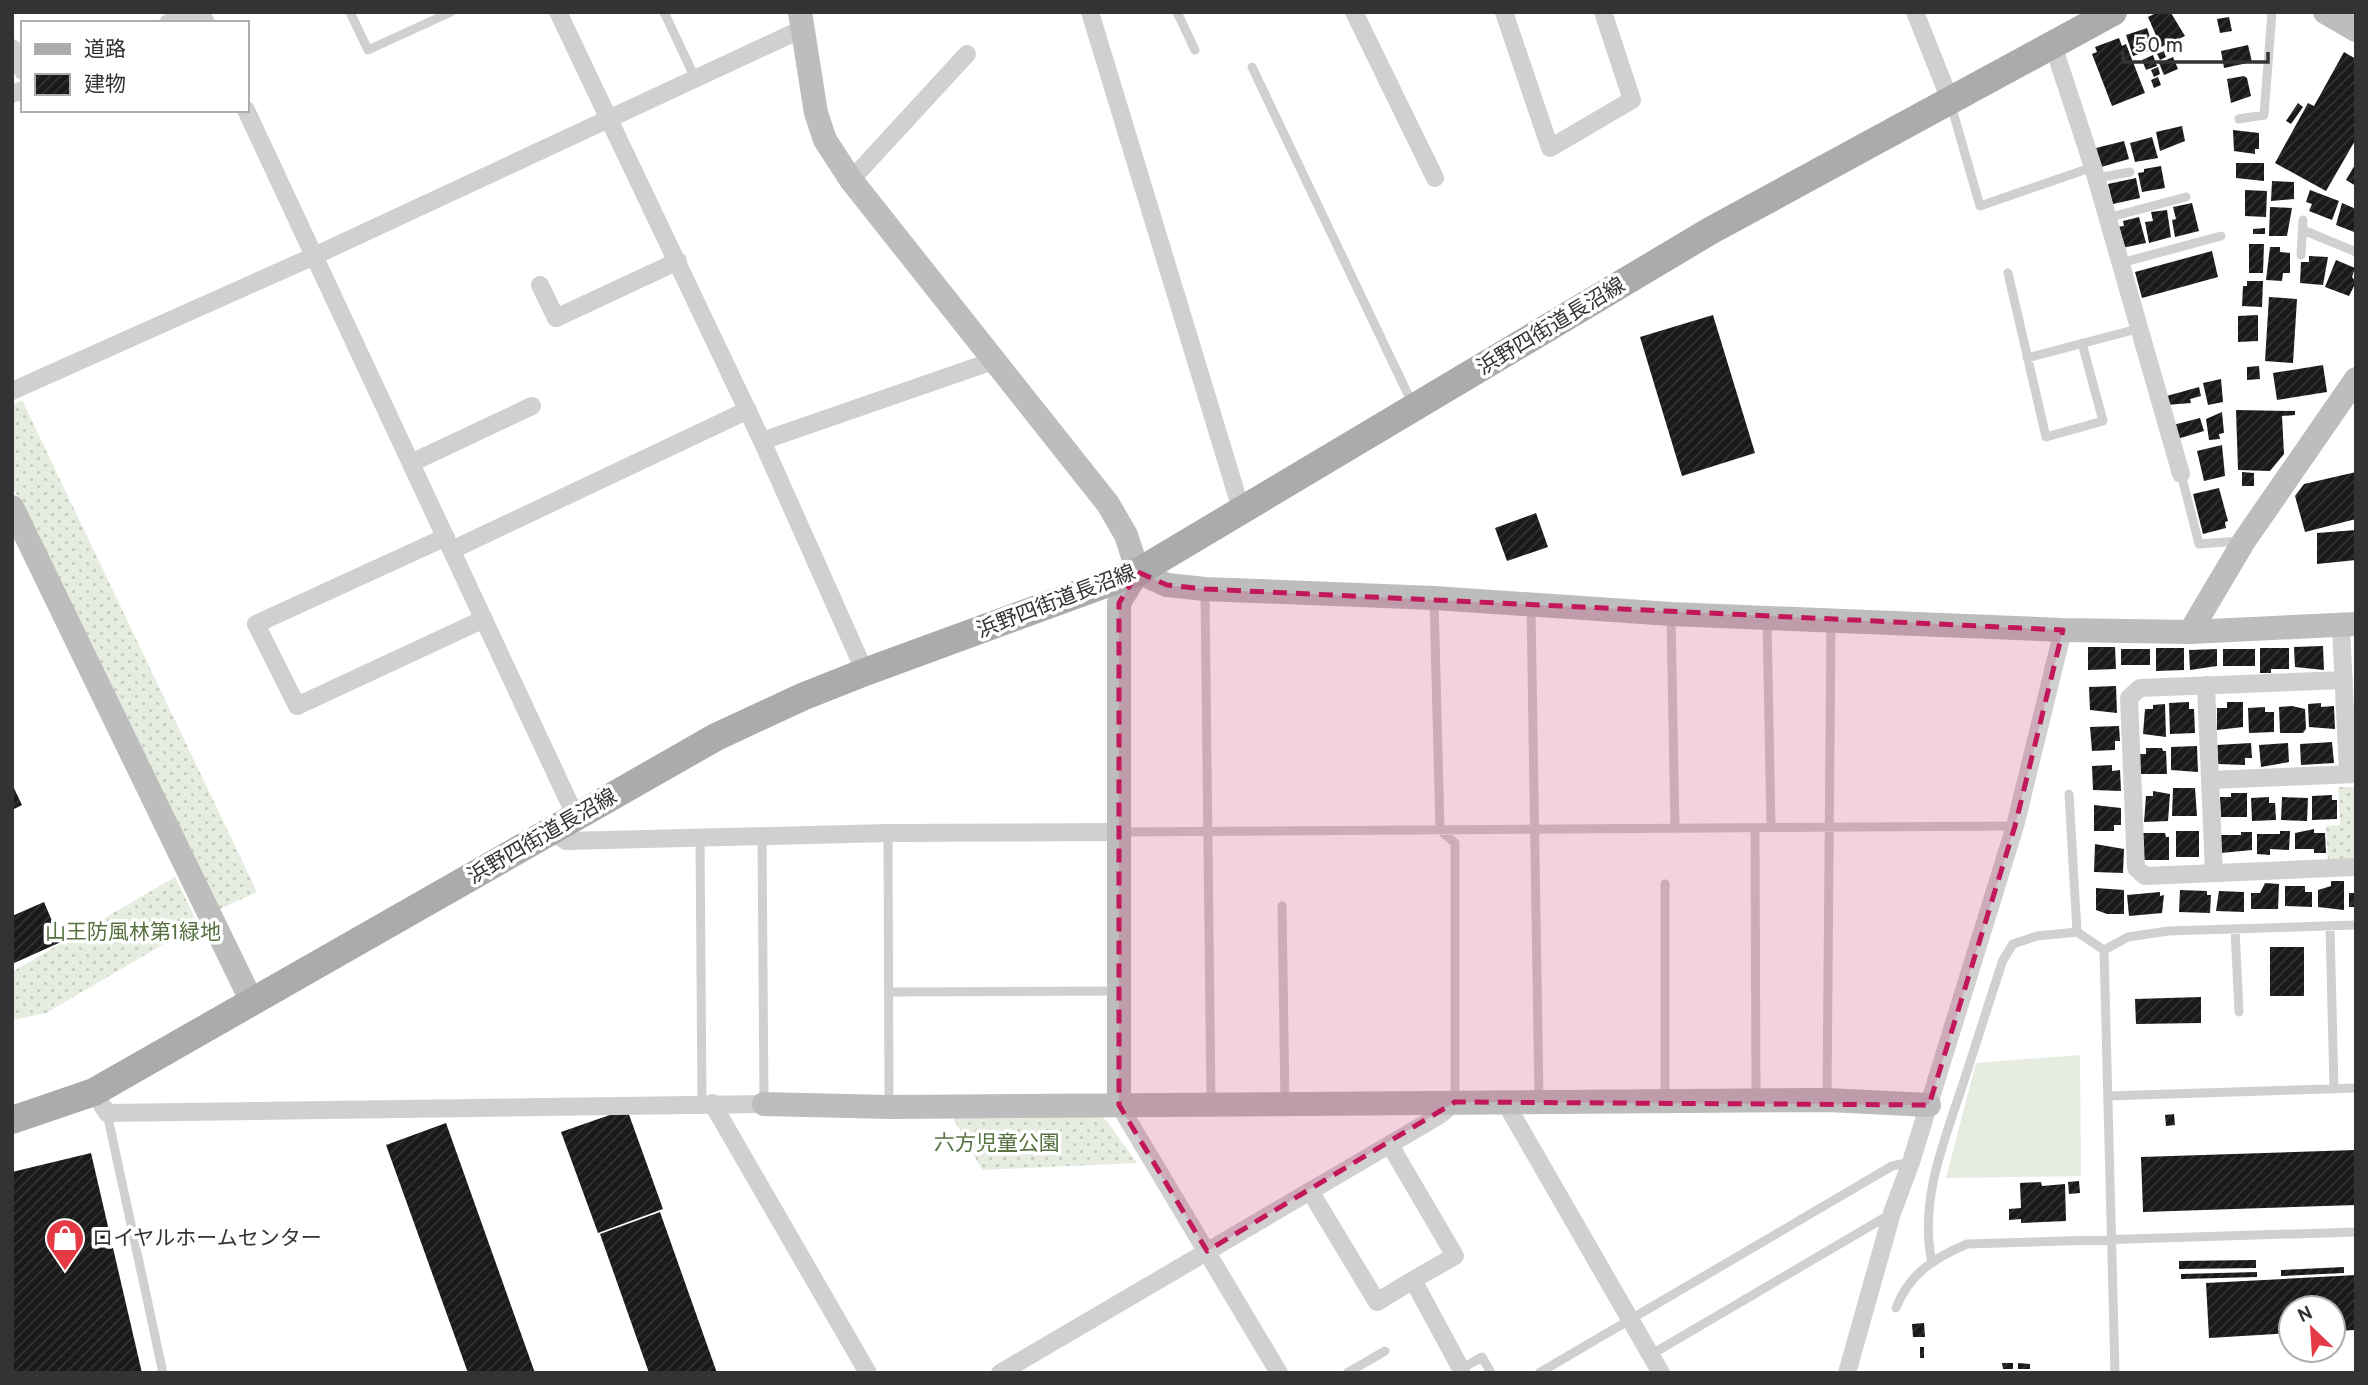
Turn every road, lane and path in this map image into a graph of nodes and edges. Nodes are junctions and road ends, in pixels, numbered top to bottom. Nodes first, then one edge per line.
1 (191, 12) edge
2 (350, 12) edge
3 (451, 12) edge
4 (558, 12) edge
5 (664, 12) edge
6 (1090, 12) edge
7 (1177, 12) edge
8 (1354, 12) edge
9 (1504, 12) edge
10 (1604, 12) edge
11 (1915, 12) edge
12 (2113, 12) edge
13 (2272, 12) edge
14 (2325, 12) edge
15 (172, 21) edge
16 (801, 21) edge
17 (2356, 30) edge
18 (2053, 45) junction
19 (12, 48) edge
20 (1195, 50) dead end
21 (967, 54) dead end
22 (21, 67) edge
23 (1252, 67) dead end
24 (695, 78) junction
25 (1950, 100) junction
26 (247, 112) edge
27 (2239, 119) dead end
28 (610, 120) junction
29 (2130, 172) dead end
30 (2095, 173) junction
31 (1435, 178) dead end
32 (850, 180) junction
33 (2186, 197) dead end
34 (2107, 218) junction
35 (2221, 236) dead end
36 (2356, 252) edge
37 (2301, 255) dead end
38 (312, 257) junction
39 (678, 261) junction
40 (2121, 263) junction
41 (2008, 273) dead end
42 (540, 285) dead end
43 (2141, 328) junction
44 (2082, 343) junction
45 (2027, 358) junction
46 (993, 361) junction
47 (2356, 379) edge
48 (12, 391) edge
49 (532, 406) dead end
50 (1414, 407) junction
51 (748, 410) junction
52 (762, 441) junction
53 (411, 463) junction
54 (2181, 474) joint
55 (12, 507) edge
56 (1241, 509) junction
57 (2244, 541) junction
58 (449, 543) junction
59 (1138, 572) junction
60 (1205, 589) junction
61 (1434, 598) junction
62 (1531, 604) junction
63 (1671, 614) junction
64 (1767, 617) junction
65 (484, 619) junction
66 (1831, 620) junction
67 (2348, 625) edge
68 (2063, 630) junction
69 (2190, 632) junction
70 (865, 672) junction
71 (2344, 680) junction
72 (2206, 685) junction
73 (2352, 774) edge
74 (2210, 780) junction
75 (2069, 794) dead end
76 (575, 815) junction
77 (2015, 827) junction
78 (1755, 828) junction
79 (1772, 828) junction
80 (1830, 828) junction
81 (1536, 829) junction
82 (1675, 829) junction
83 (550, 830) junction
84 (1440, 830) junction
85 (1210, 831) junction
86 (1118, 832) junction
87 (888, 833) junction
88 (762, 836) junction
89 (700, 837) junction
90 (2356, 867) edge
91 (2214, 873) junction
92 (1665, 884) dead end
93 (1283, 906) dead end
94 (2356, 925) edge
95 (2330, 926) junction
96 (2235, 929) junction
97 (2077, 932) junction
98 (2104, 950) junction
99 (1119, 991) junction
100 (889, 992) junction
101 (252, 1002) junction
102 (2239, 1012) dead end
103 (2356, 1088) edge
104 (2334, 1089) junction
105 (2108, 1096) junction
106 (1827, 1100) junction
107 (1665, 1101) junction
108 (1756, 1101) junction
109 (1455, 1102) junction
110 (1506, 1102) junction
111 (1539, 1102) junction
112 (101, 1103) junction
113 (707, 1103) junction
114 (764, 1104) junction
115 (1211, 1104) junction
116 (1285, 1104) junction
117 (1119, 1105) junction
118 (1929, 1105) junction
119 (890, 1107) junction
120 (12, 1120) edge
121 (1390, 1145) junction
122 (1911, 1161) junction
123 (1310, 1191) junction
124 (1892, 1213) junction
125 (2356, 1232) edge
126 (2112, 1240) junction
127 (1207, 1251) junction
128 (1932, 1263) junction
129 (1413, 1280) junction
130 (1896, 1308) dead end
131 (1631, 1318) junction
132 (1385, 1351) dead end
133 (1652, 1354) junction
134 (1461, 1369) joint
135 (163, 1373) edge
136 (868, 1373) edge
137 (1000, 1373) edge
138 (1279, 1373) edge
139 (1347, 1373) edge
140 (1491, 1373) edge
141 (1539, 1373) edge
142 (1661, 1373) edge
143 (1847, 1373) edge
144 (2115, 1373) edge

1 - 15 street
2 - 3 lane
4 - 28 street
5 - 24 lane
6 - 56 street
7 - 20 lane
8 - 31 street
9 - 10 street
11 - 25 street
12 - 18 main road, 浜野四街道長沼線
13 - 27 lane
14 - 17 street
16 - 24 street
16 - 32 street
18 - 25 main road, 浜野四街道長沼線
18 - 30 street
19 - 22 street
21 - 32 street
23 - 50 lane
24 - 28 street
25 - 30 lane
25 - 50 main road, 浜野四街道長沼線
26 - 38 street
28 - 38 street
28 - 39 street
29 - 30 lane
30 - 34 street
32 - 46 street
33 - 34 lane
34 - 40 street
35 - 40 lane
36 - 37 lane
38 - 48 street
38 - 53 street
39 - 42 street
39 - 51 street
40 - 43 street
41 - 45 lane
43 - 44 lane
43 - 54 street
44 - 45 lane
44 - 45 lane
46 - 52 street
46 - 59 street
47 - 57 street
49 - 53 street
50 - 56 main road, 浜野四街道長沼線
51 - 52 street
51 - 58 street
52 - 70 street
53 - 58 street
54 - 57 lane
55 - 101 street
56 - 59 main road, 浜野四街道長沼線
57 - 69 street
58 - 65 street
58 - 65 street
59 - 60 street
59 - 70 main road, 浜野四街道長沼線
59 - 86 street
60 - 61 street
60 - 85 lane
61 - 62 street
61 - 84 lane
62 - 63 street
62 - 81 lane
63 - 64 street
63 - 82 lane
64 - 66 street
64 - 79 lane
65 - 76 street
66 - 68 street
66 - 80 lane
67 - 69 street
67 - 71 street
68 - 69 street
68 - 77 street
70 - 76 main road, 浜野四街道長沼線
71 - 72 street
71 - 73 street
72 - 74 street
72 - 91 street
73 - 74 street
74 - 91 street
75 - 97 lane
76 - 83 main road, 浜野四街道長沼線
77 - 80 lane
77 - 118 street
78 - 79 lane
78 - 82 lane
78 - 108 lane
79 - 80 lane
80 - 106 lane
81 - 82 lane
81 - 84 lane
81 - 111 lane
83 - 89 street
83 - 101 main road, 浜野四街道長沼線
84 - 85 lane
84 - 109 lane
85 - 86 lane
85 - 115 lane
86 - 87 street
86 - 99 street
87 - 88 street
87 - 100 lane
88 - 89 street
88 - 114 lane
89 - 113 lane
90 - 91 street
92 - 107 lane
93 - 116 lane
94 - 95 lane
95 - 96 lane
95 - 104 lane
96 - 98 lane
96 - 102 lane
97 - 98 lane
97 - 128 lane
98 - 105 lane
99 - 100 lane
99 - 117 street
100 - 119 lane
101 - 112 main road, 浜野四街道長沼線
103 - 104 lane
104 - 105 lane
105 - 126 lane
106 - 108 street
106 - 118 street
107 - 108 street
107 - 111 street
109 - 110 street
109 - 116 street
109 - 121 street
110 - 111 street
110 - 131 street
112 - 113 street
112 - 120 main road, 浜野四街道長沼線
112 - 135 lane
113 - 114 street
113 - 136 street
114 - 119 street
115 - 116 street
115 - 117 street
117 - 119 street
117 - 127 street
118 - 122 street
121 - 123 street
121 - 129 street
122 - 124 street
122 - 131 lane
123 - 127 street
123 - 129 street
124 - 133 lane
124 - 143 street
125 - 126 lane
126 - 128 lane
126 - 144 lane
127 - 137 street
127 - 138 street
128 - 130 lane
129 - 134 street
131 - 133 street
131 - 141 lane
132 - 139 lane
133 - 142 street
134 - 140 lane

